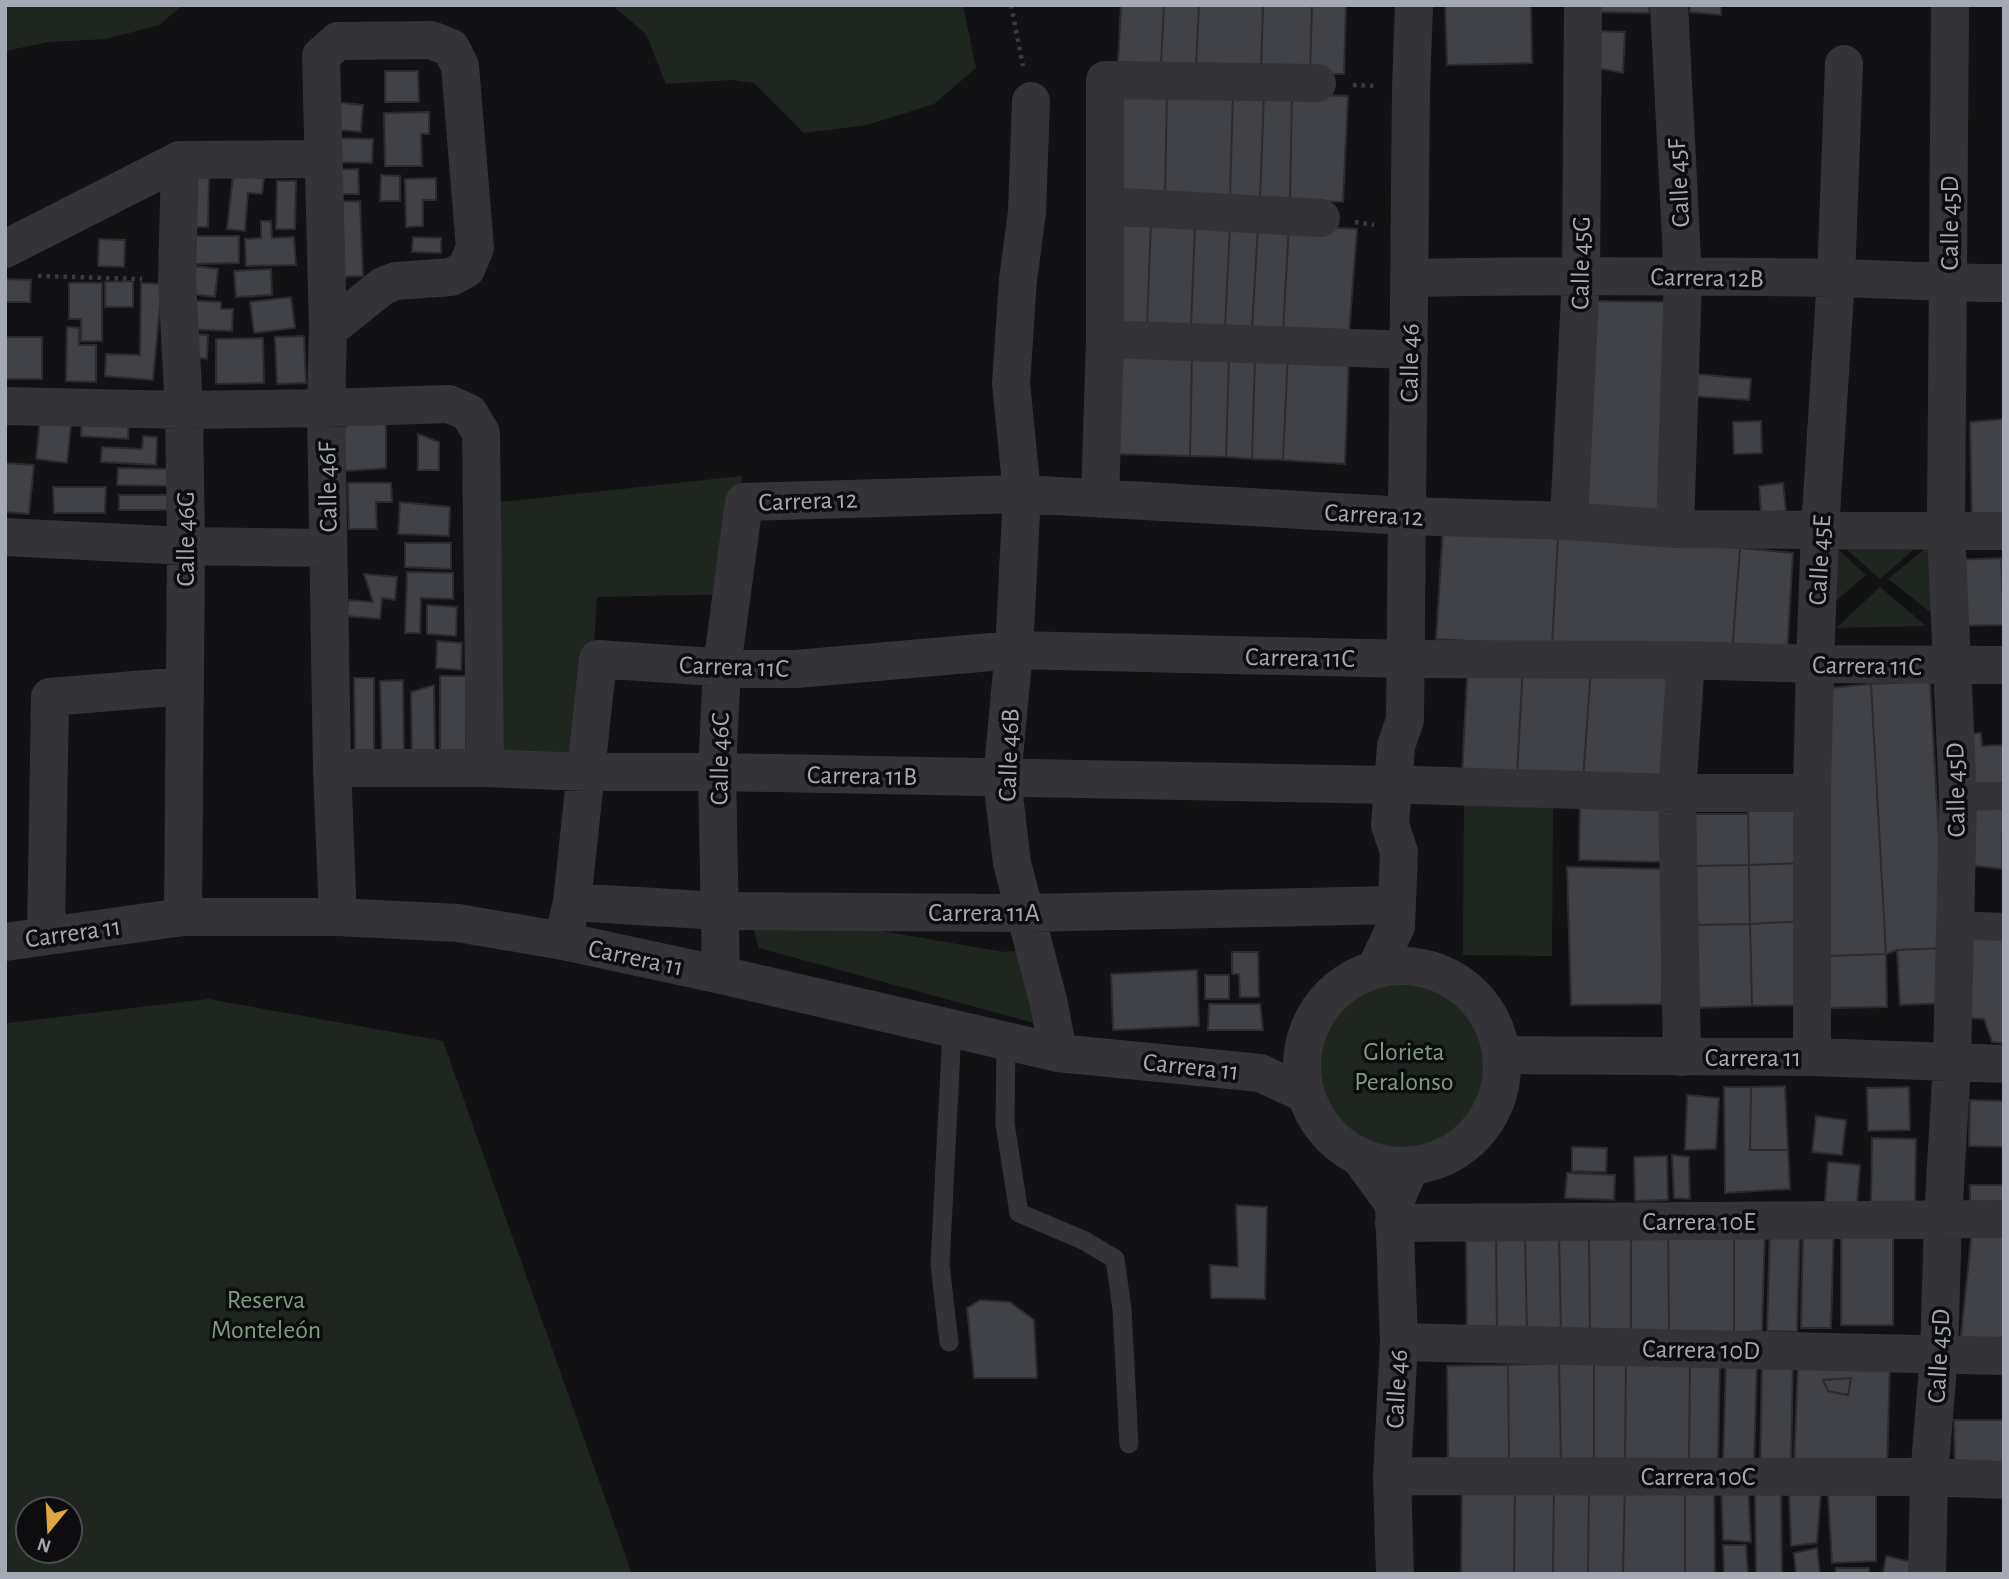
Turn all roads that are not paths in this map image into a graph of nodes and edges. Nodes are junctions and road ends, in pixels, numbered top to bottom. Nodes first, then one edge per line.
1 (1414, 5) edge
2 (1583, 5) edge
3 (1670, 5) edge
4 (1950, 5) edge
5 (1844, 64) dead end
6 (1317, 83) road end
7 (1031, 102) road end
8 (324, 159) junction
9 (180, 160) junction
10 (1106, 206) junction
11 (1321, 218) road end
12 (5, 249) edge
13 (1581, 275) junction
14 (1409, 278) junction
15 (1683, 278) junction
16 (1836, 278) junction
17 (1949, 283) junction
18 (2004, 283) edge
19 (328, 330) junction
20 (1105, 339) junction
21 (1409, 350) junction
22 (5, 406) edge
23 (326, 408) junction
24 (184, 410) junction
25 (1022, 494) junction
26 (1100, 499) junction
27 (744, 502) joint
28 (1407, 516) junction
29 (1569, 522) junction
30 (1675, 529) junction
31 (1820, 529) junction
32 (1946, 531) junction
33 (2004, 531) edge
34 (5, 537) edge
35 (186, 545) junction
36 (328, 548) junction
37 (1014, 650) junction
38 (1406, 659) junction
39 (1686, 660) junction
40 (1815, 664) junction
41 (2004, 665) edge
42 (1951, 666) junction
43 (722, 667) junction
44 (184, 686) junction
45 (332, 768) junction
46 (485, 768) junction
47 (587, 772) junction
48 (717, 772) junction
49 (1002, 779) junction
50 (1403, 785) junction
51 (1676, 793) junction
52 (1812, 793) junction
53 (2004, 796) edge
54 (1958, 797) junction
55 (572, 902) junction
56 (720, 911) junction
57 (1026, 913) junction
58 (1396, 916) junction
59 (338, 917) junction
60 (183, 918) junction
61 (1954, 925) junction
62 (2004, 927) edge
63 (46, 934) junction
64 (563, 941) junction
65 (5, 942) edge
66 (1422, 968) junction
67 (1375, 970) junction
68 (721, 975) junction
69 (952, 1030) junction
70 (1006, 1042) junction
71 (1303, 1052) junction
72 (1058, 1053) junction
73 (1501, 1055) junction
74 (1682, 1057) junction
75 (1812, 1057) junction
76 (1952, 1062) junction
77 (2004, 1064) edge
78 (1260, 1073) junction
79 (1306, 1094) junction
80 (1358, 1155) junction
81 (1411, 1165) junction
82 (1394, 1214) junction
83 (1943, 1219) junction
84 (2004, 1219) edge
85 (949, 1342) dead end
86 (1399, 1342) junction
87 (1940, 1355) junction
88 (2004, 1356) edge
89 (1129, 1444) dead end
90 (1392, 1476) junction
91 (1929, 1477) junction
92 (2004, 1480) edge
93 (1395, 1574) edge
94 (1927, 1574) edge

1 - 14 street, Calle 46
2 - 13 street, Calle 45G
3 - 15 street, Calle 45F
4 - 17 street, Calle 45D
5 - 16 street, Calle 45E
6 - 10 street
7 - 25 street, Calle 46B
8 - 9 street
8 - 19 street, Calle 46F
8 - 19 street, Calle 46F
9 - 12 street
9 - 24 street, Calle 46G
10 - 11 street
10 - 20 street
13 - 14 street, Carrera 12B
13 - 15 street, Carrera 12B
13 - 29 street, Calle 45G
14 - 21 street, Calle 46
15 - 16 street, Carrera 12B
15 - 30 street, Calle 45F
16 - 17 street, Carrera 12B
16 - 31 street, Calle 45E
17 - 18 street, Carrera 12B
17 - 32 street, Calle 45D
19 - 23 street, Calle 46F
20 - 21 street
20 - 26 street
21 - 28 street, Calle 46
22 - 24 street
23 - 24 street
23 - 36 street, Calle 46F
23 - 46 street
24 - 35 street, Calle 46G
25 - 26 street, Carrera 12
25 - 27 street, Carrera 12
25 - 37 street, Calle 46B
26 - 28 street, Carrera 12
27 - 43 street, Calle 46C
28 - 29 street, Carrera 12
28 - 38 street, Calle 46
29 - 30 street, Carrera 12
30 - 31 street, Carrera 12
31 - 32 street, Carrera 12
31 - 40 street, Calle 45E
32 - 33 street, Carrera 12
32 - 42 street, Calle 45D
34 - 35 street
35 - 36 street
35 - 44 street, Calle 46G
36 - 45 street, Calle 46F
37 - 38 street, Carrera 11C
37 - 43 street, Carrera 11C
37 - 49 street, Calle 46B
38 - 39 street, Carrera 11C
38 - 50 street, Calle 46
39 - 40 street, Carrera 11C
39 - 51 street
40 - 42 street, Carrera 11C
40 - 52 street, Calle 45E
41 - 42 street, Carrera 11C
42 - 54 street, Calle 45D
43 - 47 street, Carrera 11C
43 - 48 street, Calle 46C
44 - 60 street, Calle 46G
44 - 63 street
45 - 46 street, Carrera 11B
45 - 59 street, Calle 46F
46 - 47 street, Carrera 11B
47 - 48 street, Carrera 11B
47 - 55 street
48 - 49 street, Carrera 11B
48 - 56 street, Calle 46C
49 - 50 street, Carrera 11B
49 - 57 street, Calle 46B
50 - 51 street, Carrera 11B
50 - 58 street, Calle 46
51 - 52 street, Carrera 11B
51 - 74 street
52 - 75 street, Calle 45E
53 - 54 street
54 - 61 street, Calle 45D
55 - 56 street, Carrera 11A
55 - 64 street
56 - 57 street, Carrera 11A
56 - 68 street, Calle 46C
57 - 58 street, Carrera 11A
57 - 72 street, Calle 46B
58 - 66 street
58 - 67 street, Calle 46
59 - 60 street, Carrera 11
59 - 64 street, Carrera 11
60 - 63 street, Carrera 11
61 - 62 street
61 - 76 street, Calle 45D
63 - 65 street, Carrera 11
64 - 68 street, Carrera 11
66 - 67 street
66 - 73 street
67 - 71 street
68 - 69 street, Carrera 11
69 - 70 street, Carrera 11
69 - 85 lane
70 - 72 street, Carrera 11
70 - 89 lane
71 - 78 street, Carrera 11
71 - 79 street
72 - 78 street, Carrera 11
73 - 74 street, Carrera 11
73 - 81 street
74 - 75 street, Carrera 11
75 - 76 street, Carrera 11
76 - 77 street, Carrera 11
76 - 83 street, Calle 45D
78 - 79 street, Carrera 11
79 - 80 street
80 - 81 street
80 - 82 street
81 - 82 street, Calle 46
82 - 83 street, Carrera 10E
82 - 86 street, Calle 46
83 - 84 street, Carrera 10E
83 - 87 street, Calle 45D
86 - 87 street, Carrera 10D
86 - 90 street, Calle 46
87 - 88 street, Carrera 10D
87 - 91 street, Calle 45D
90 - 91 street, Carrera 10C
90 - 93 street, Calle 46
91 - 92 street, Carrera 10C
91 - 94 street, Calle 45D

